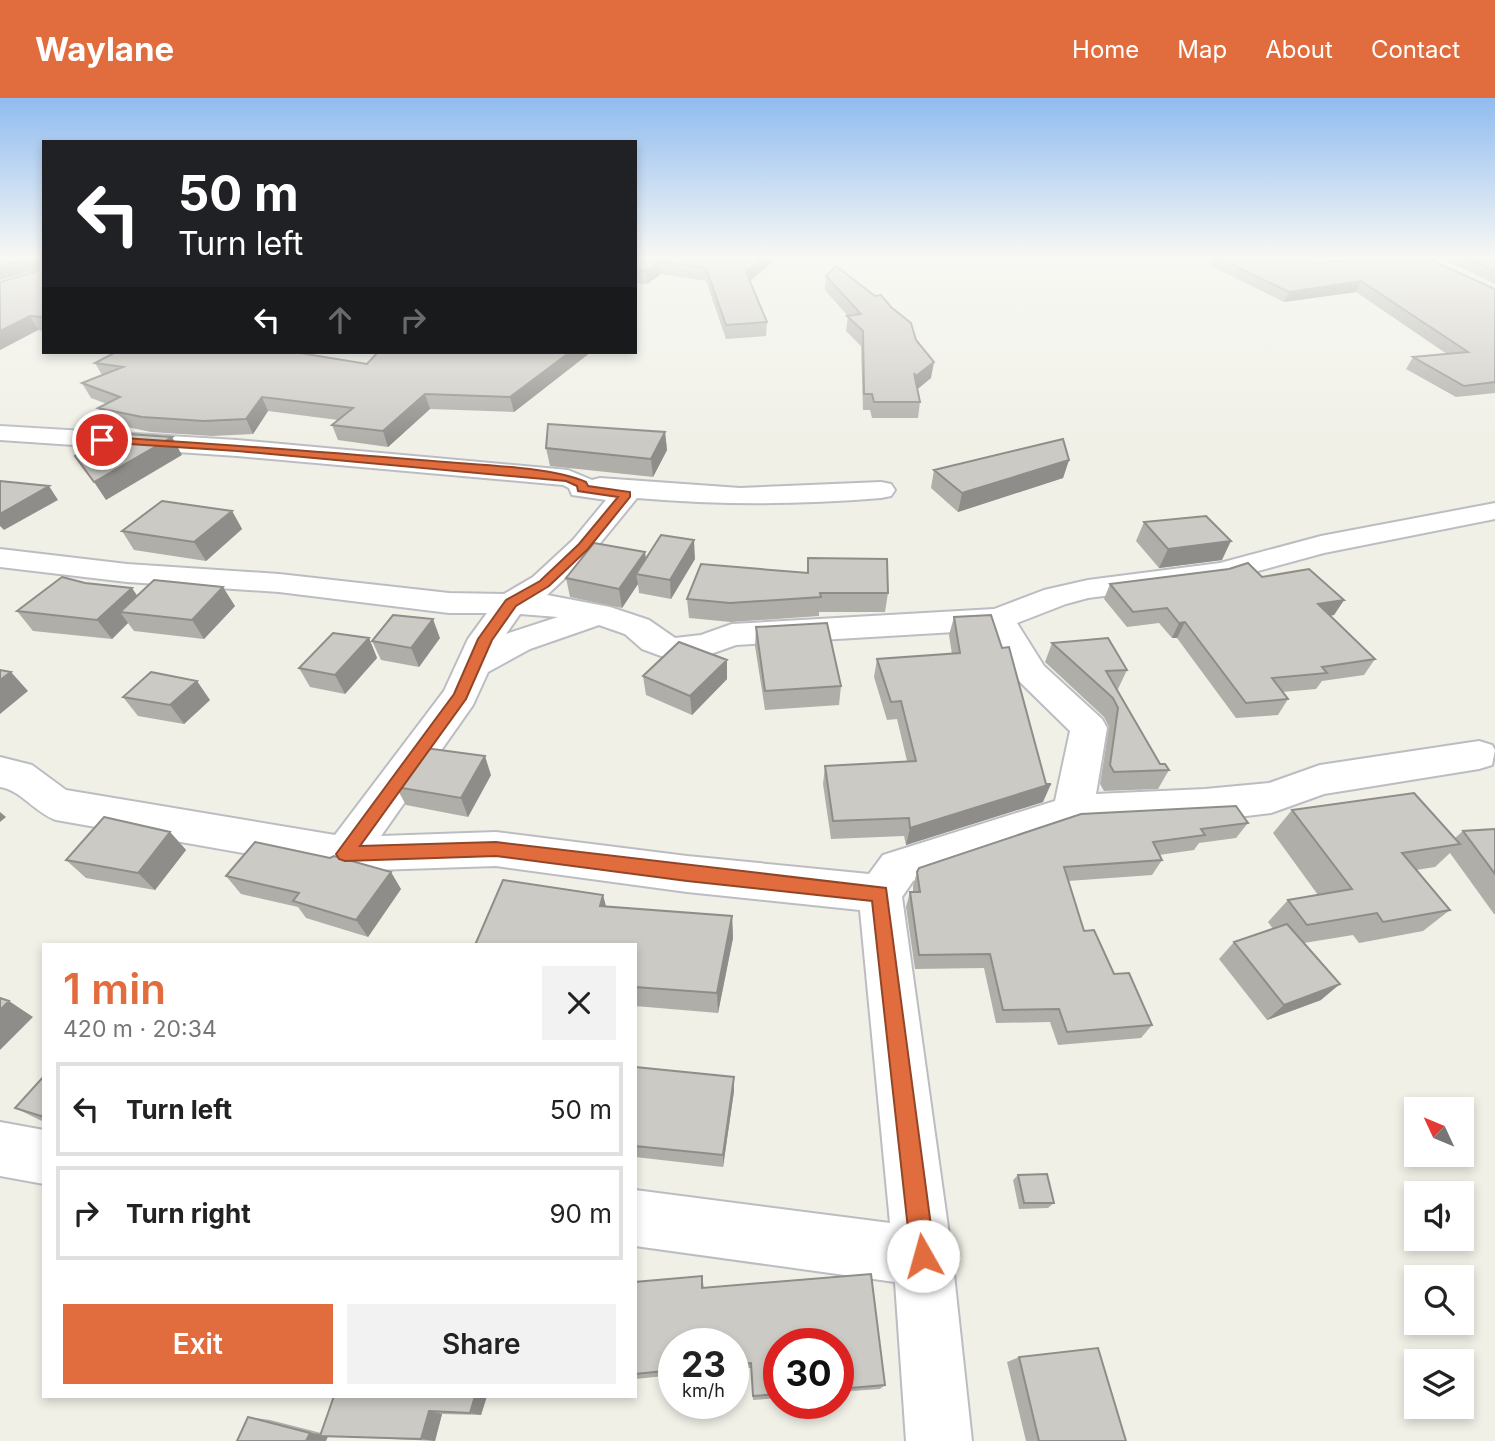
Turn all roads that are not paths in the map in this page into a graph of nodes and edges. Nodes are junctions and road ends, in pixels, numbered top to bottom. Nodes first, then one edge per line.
1 (0, 433) edge
2 (582, 484) junction
3 (881, 489) dead end
4 (1495, 512) edge
5 (0, 558) edge
6 (511, 603) junction
7 (599, 614) junction
8 (998, 619) junction
9 (473, 665) junction
10 (1479, 754) dead end
11 (0, 772) edge
12 (1073, 811) junction
13 (345, 854) junction
14 (880, 894) junction
15 (0, 1149) edge
16 (42, 1157) edge
17 (637, 1219) edge
18 (923, 1256) junction
19 (939, 1441) edge

1 - 2 street
2 - 3 street
2 - 6 street
4 - 8 street
5 - 6 street
6 - 7 street
6 - 9 street
7 - 8 street
7 - 9 street
8 - 12 street
9 - 13 street
10 - 12 street
11 - 13 street
12 - 14 street
13 - 14 street
14 - 18 street
15 - 16 street
17 - 18 street
18 - 19 street

